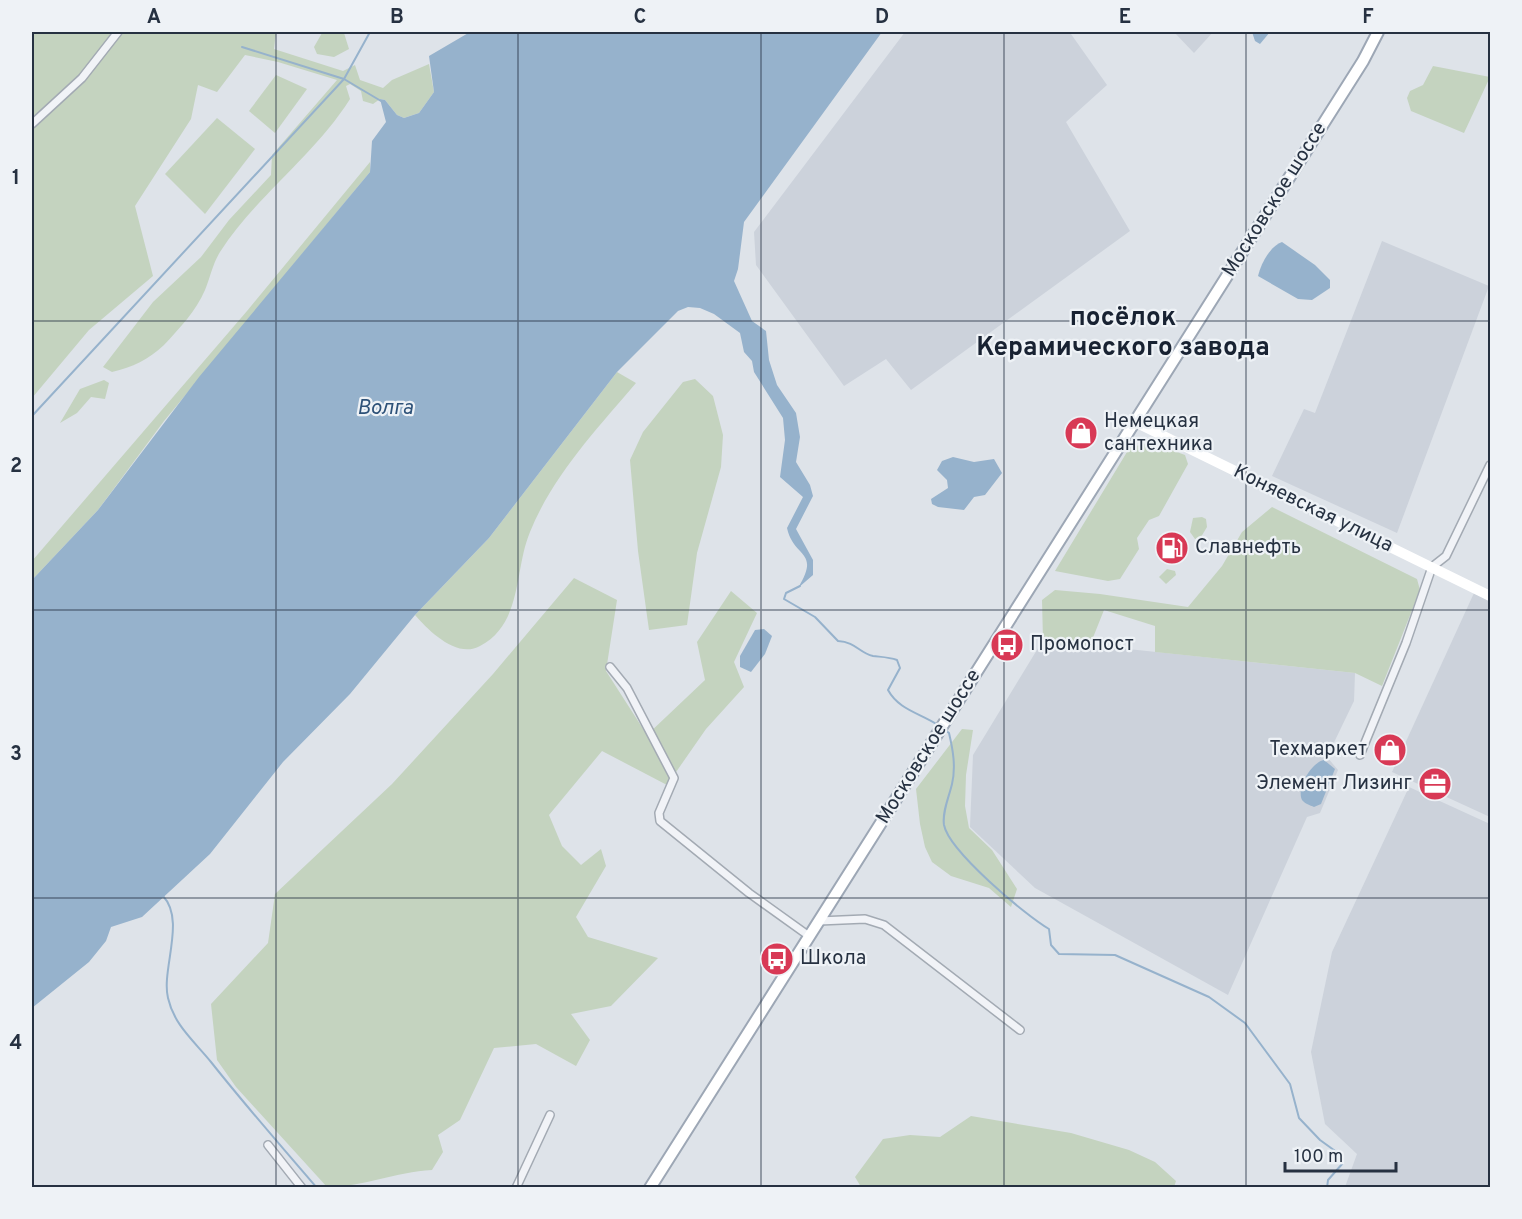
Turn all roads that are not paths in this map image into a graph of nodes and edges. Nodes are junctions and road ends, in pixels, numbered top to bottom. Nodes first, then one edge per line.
1 (118, 32) edge
2 (1378, 32) edge
3 (32, 124) edge
4 (1135, 422) junction
5 (1491, 465) edge
6 (1432, 567) junction
7 (1491, 596) edge
8 (610, 667) dead end
9 (1360, 755) dead end
10 (819, 921) junction
11 (809, 936) junction
12 (1020, 1030) dead end
13 (550, 1115) dead end
14 (268, 1145) dead end
15 (302, 1188) edge
16 (516, 1188) edge
17 (650, 1188) edge

1 - 3 street
2 - 4 main road, Московское шоссе
4 - 6 main road, Коняевская улица
4 - 10 main road, Московское шоссе
5 - 6 street
6 - 7 main road, Коняевская улица
6 - 9 street
8 - 11 street
10 - 11 main road, Московское шоссе
10 - 12 street
11 - 17 main road, Московское шоссе
13 - 16 street
14 - 15 street

